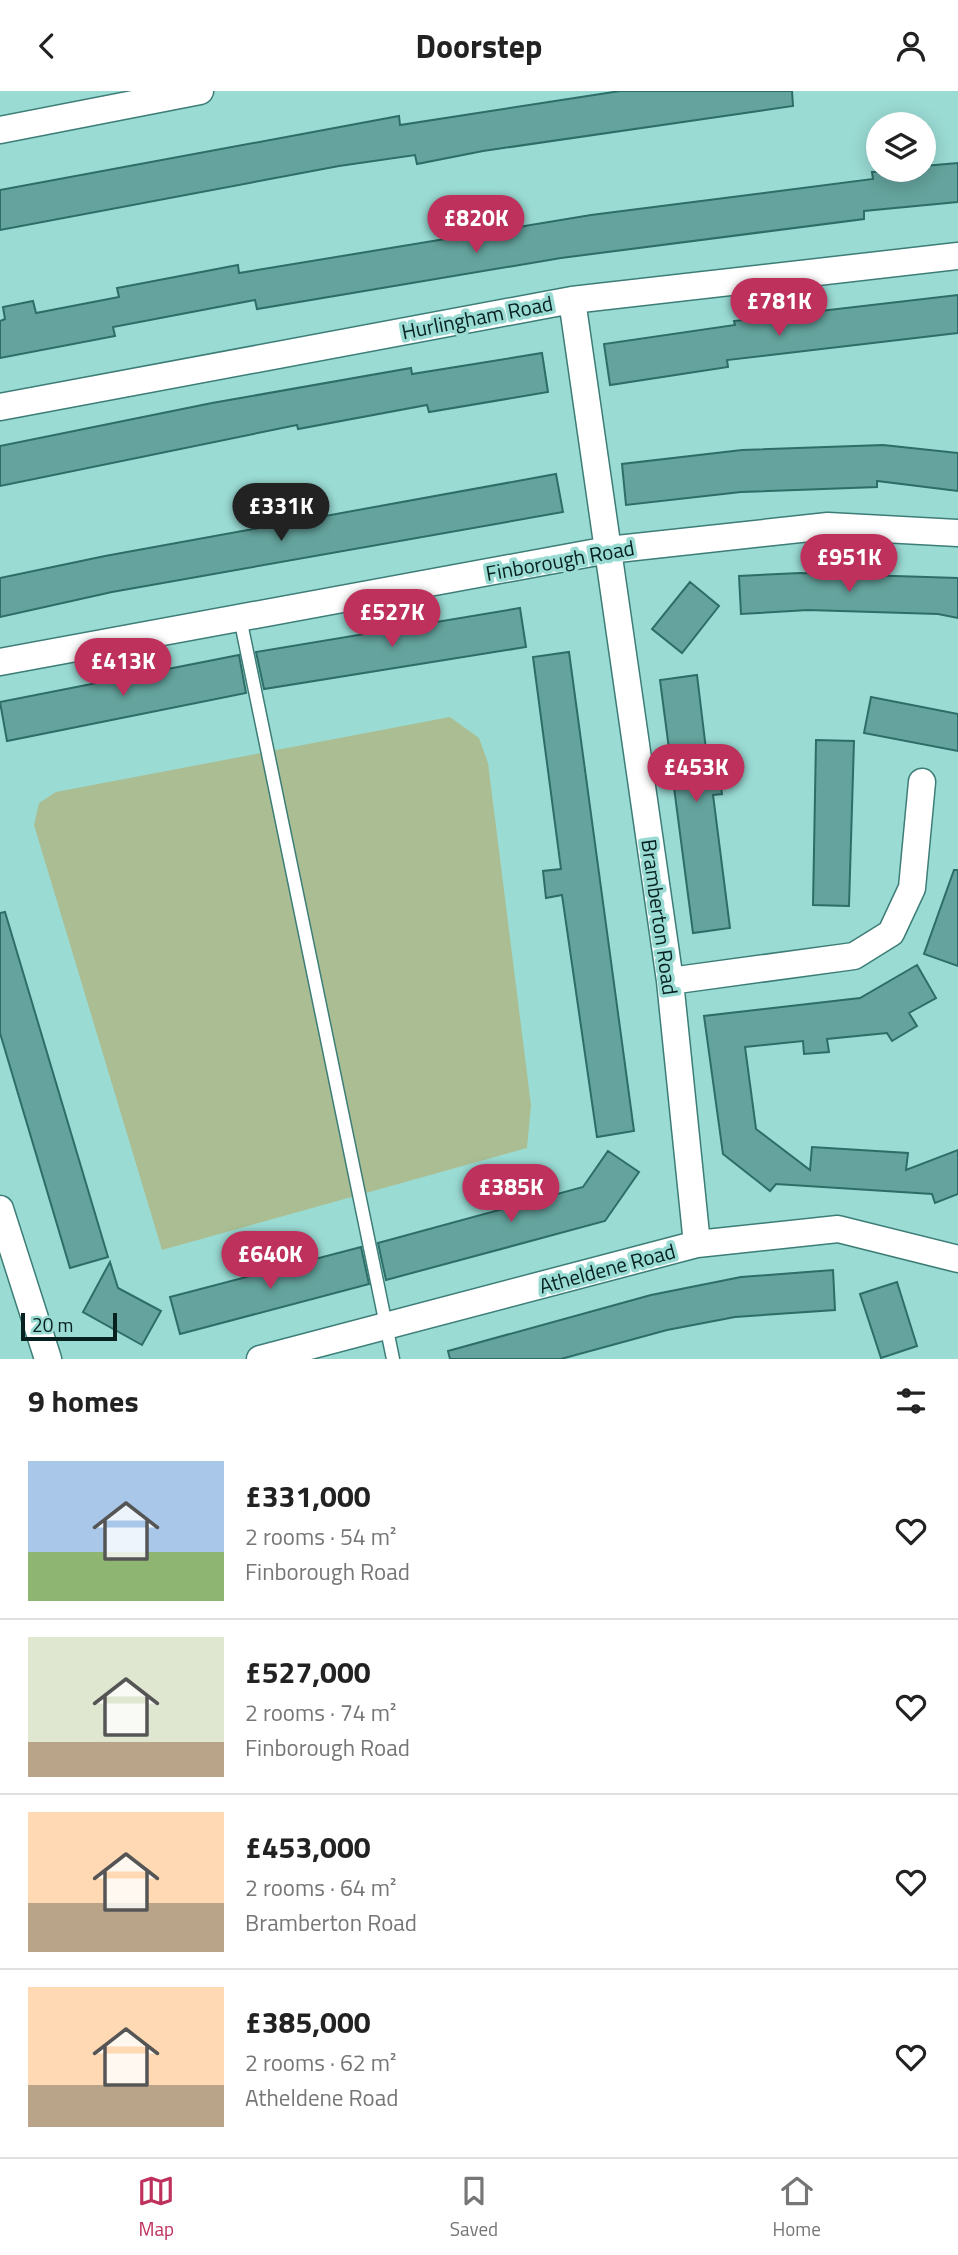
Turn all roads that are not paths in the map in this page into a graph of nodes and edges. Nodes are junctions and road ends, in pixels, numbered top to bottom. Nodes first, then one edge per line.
1 (200, 91) edge
2 (0, 130) edge
3 (958, 256) edge
4 (572, 300) junction
5 (0, 407) edge
6 (958, 533) edge
7 (608, 550) junction
8 (240, 618) junction
9 (0, 663) edge
10 (922, 782) dead end
11 (670, 981) junction
12 (0, 1209) edge
13 (697, 1244) junction
14 (958, 1259) edge
15 (385, 1326) junction
16 (48, 1359) edge
17 (260, 1359) edge
18 (393, 1359) edge

1 - 2 street
3 - 4 street, Hurlingham Road
4 - 5 street, Hurlingham Road
4 - 7 street, Bramberton Road
6 - 7 street, Finborough Road
7 - 8 street, Finborough Road
7 - 11 street, Bramberton Road
8 - 9 street, Finborough Road
8 - 15 lane
10 - 11 street
11 - 13 street, Bramberton Road
12 - 16 street
13 - 14 street, Atheldene Road
13 - 15 street, Atheldene Road
15 - 17 street, Atheldene Road
15 - 18 lane

